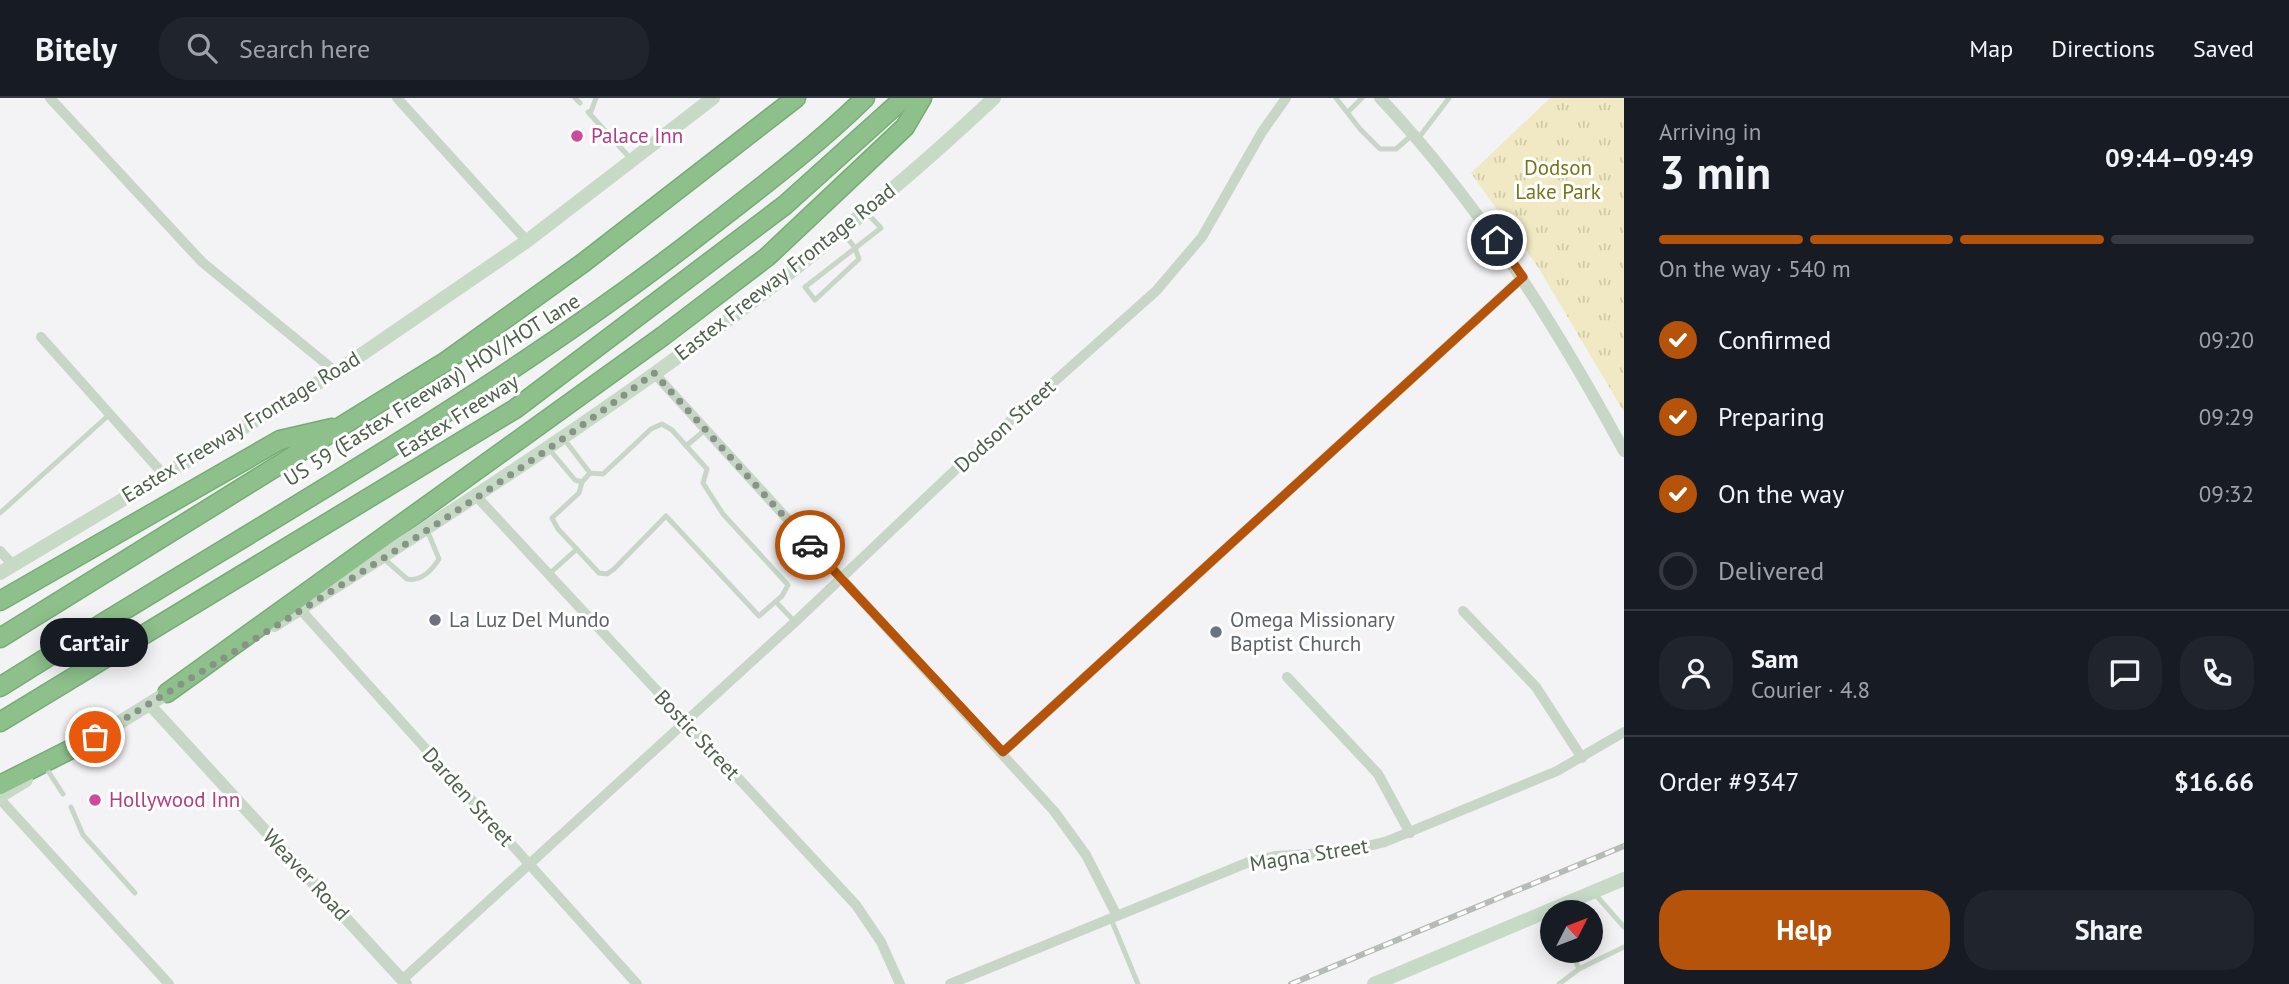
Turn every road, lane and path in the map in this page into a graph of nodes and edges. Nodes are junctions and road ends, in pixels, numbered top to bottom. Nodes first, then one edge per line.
1 (50, 98) edge
2 (397, 98) edge
3 (596, 98) edge
4 (796, 98) edge
5 (865, 98) edge
6 (904, 98) edge
7 (922, 98) edge
8 (993, 98) edge
9 (1286, 98) edge
10 (1336, 98) edge
11 (1362, 98) edge
12 (1380, 98) edge
13 (1449, 98) edge
14 (709, 99) edge
15 (1349, 111) junction
16 (1415, 137) junction
17 (632, 160) junction
18 (866, 212) junction
19 (842, 231) junction
20 (527, 241) junction
21 (855, 248) junction
22 (1523, 277) junction
23 (41, 337) dead end
24 (336, 372) junction
25 (654, 373) junction
26 (110, 414) junction
27 (349, 424) junction
28 (705, 429) junction
29 (564, 439) junction
30 (686, 446) junction
31 (549, 449) junction
32 (1624, 451) edge
33 (590, 473) junction
34 (164, 475) junction
35 (582, 482) junction
36 (477, 496) junction
37 (0, 513) edge
38 (427, 529) junction
39 (577, 549) junction
40 (0, 551) edge
41 (382, 557) junction
42 (6, 569) edge
43 (549, 575) junction
44 (841, 579) junction
45 (0, 601) edge
46 (776, 602) junction
47 (300, 609) junction
48 (1463, 611) dead end
49 (795, 622) junction
50 (0, 638) edge
51 (1287, 677) dead end
52 (0, 687) edge
53 (166, 693) junction
54 (149, 704) junction
55 (0, 722) edge
56 (685, 722) junction
57 (1624, 732) edge
58 (95, 737) junction
59 (1003, 752) junction
60 (1582, 758) junction
61 (46, 768) junction
62 (0, 785) edge
63 (63, 794) dead end
64 (0, 798) edge
65 (71, 807) dead end
66 (1410, 833) junction
67 (528, 865) junction
68 (1624, 879) edge
69 (1593, 892) junction
70 (135, 893) dead end
71 (1576, 900) edge
72 (1113, 915) junction
73 (1540, 916) edge
74 (1624, 927) edge
75 (1624, 947) edge
76 (1576, 963) edge
77 (1579, 969) junction
78 (404, 982) edge
79 (169, 984) edge
80 (637, 984) edge
81 (900, 984) edge
82 (950, 984) edge
83 (1138, 984) edge
84 (1374, 984) edge
85 (1559, 984) edge

1 - 24 street
2 - 20 street
3 - 17 lane
4 - 27 highway
5 - 52 highway, US 59 (Eastex Freeway) HOV/HOT lane
6 - 55 highway, Eastex Freeway
7 - 53 highway
8 - 18 main road, Eastex Freeway Frontage Road
9 - 44 street, Dodson Street
10 - 15 lane
11 - 15 lane
12 - 16 street
13 - 16 lane
14 - 17 main road, Eastex Freeway Frontage Road
15 - 16 lane
16 - 22 street
17 - 20 main road, Eastex Freeway Frontage Road
18 - 19 main road, Eastex Freeway Frontage Road
18 - 21 lane
19 - 21 lane
19 - 25 main road, Eastex Freeway Frontage Road
20 - 24 main road, Eastex Freeway Frontage Road
21 - 21 lane
22 - 32 street
22 - 59 street
23 - 26 street
24 - 34 main road, Eastex Freeway Frontage Road
25 - 28 street
25 - 29 main road, Eastex Freeway Frontage Road
26 - 34 street
26 - 37 lane
27 - 45 highway
27 - 50 highway
28 - 30 lane
28 - 44 street
29 - 31 main road, Eastex Freeway Frontage Road
29 - 33 lane
30 - 33 lane
30 - 46 lane
31 - 35 lane
31 - 36 main road, Eastex Freeway Frontage Road
33 - 35 lane
34 - 42 main road, Eastex Freeway Frontage Road
35 - 39 lane
36 - 38 main road, Eastex Freeway Frontage Road
36 - 43 street, Bostic Street
38 - 41 main road, Eastex Freeway Frontage Road
38 - 41 lane
39 - 43 lane
39 - 46 lane
40 - 42 street
41 - 47 main road, Eastex Freeway Frontage Road
43 - 56 street, Bostic Street
44 - 49 street, Dodson Street
44 - 59 street
46 - 49 lane
47 - 53 main road, Eastex Freeway Frontage Road
47 - 67 street, Darden Street
48 - 60 street
49 - 56 street, Dodson Street
51 - 66 street
53 - 54 main road, Eastex Freeway Frontage Road
54 - 58 main road, Eastex Freeway Frontage Road
54 - 78 street, Weaver Road
56 - 67 street, Dodson Street
56 - 81 street, Bostic Street
57 - 60 street, Magna Street
58 - 61 main road, Eastex Freeway Frontage Road
58 - 62 highway
59 - 72 street
60 - 66 street, Magna Street
61 - 63 lane
61 - 64 main road, Eastex Freeway Frontage Road
64 - 79 street
65 - 70 lane
66 - 72 street, Magna Street
67 - 78 street, Dodson Street
67 - 80 street, Darden Street
68 - 69 main road
69 - 71 main road
69 - 74 lane
72 - 82 street, Magna Street
72 - 83 lane
73 - 84 main road
75 - 77 lane
76 - 77 lane
77 - 85 lane

